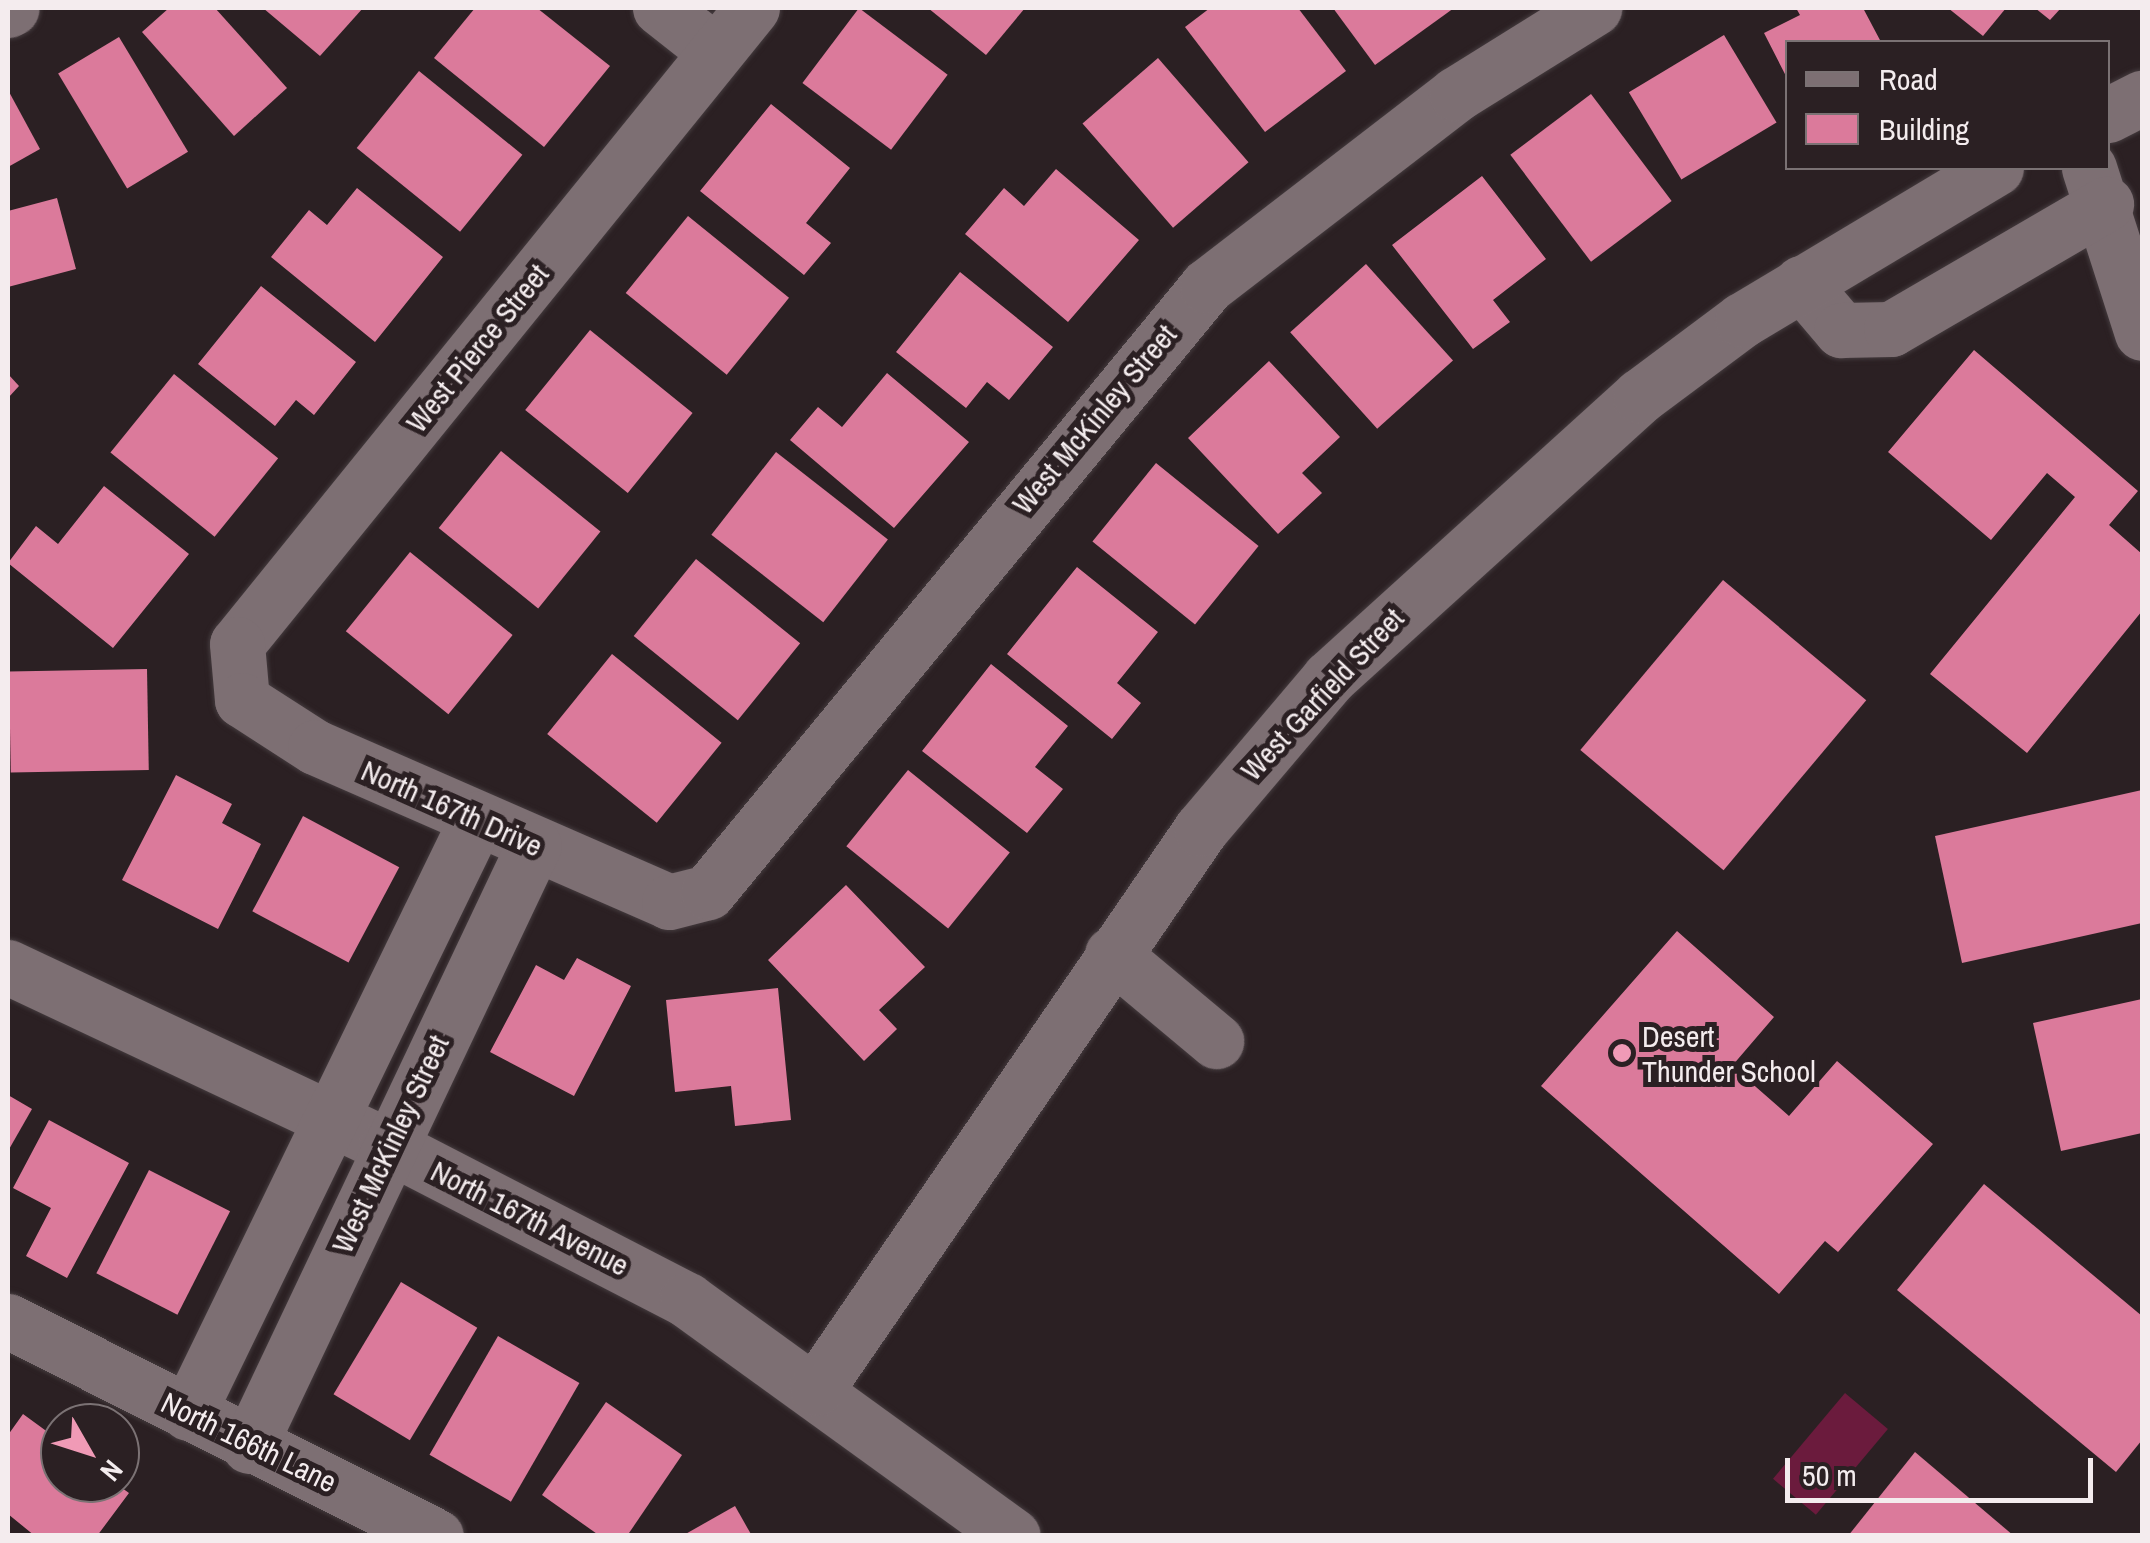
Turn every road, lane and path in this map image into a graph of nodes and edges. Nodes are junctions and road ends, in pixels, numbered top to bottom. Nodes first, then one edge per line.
1 (660, 8) edge
2 (752, 8) edge
3 (1594, 8) edge
4 (716, 52) junction
5 (2142, 98) edge
6 (2110, 114) edge
7 (1993, 170) edge
8 (2098, 186) edge
9 (1801, 282) junction
10 (2142, 333) edge
11 (242, 700) joint
12 (477, 818) junction
13 (534, 845) junction
14 (668, 902) joint
15 (1112, 954) junction
16 (8, 968) edge
17 (1216, 1042) dead end
18 (333, 1120) junction
19 (388, 1144) junction
20 (8, 1321) edge
21 (817, 1388) junction
22 (188, 1413) junction
23 (249, 1446) junction
24 (436, 1536) edge
25 (1012, 1536) edge

1 - 4 street
2 - 4 street, West Pierce Street
3 - 14 street, West McKinley Street
4 - 11 street, West Pierce Street
5 - 6 street
7 - 9 street, West Garfield Street
8 - 9 street
8 - 10 street
9 - 15 street, West Garfield Street
11 - 12 street, North 167th Drive
12 - 13 street, North 167th Drive
12 - 18 street, West McKinley Street
13 - 14 street, North 167th Drive
13 - 19 street, West McKinley Street
15 - 17 street
15 - 21 street, West Garfield Street
16 - 18 street, North 167th Avenue
18 - 19 street, North 167th Avenue
18 - 22 street, West McKinley Street
19 - 21 street, North 167th Avenue
19 - 23 street, West McKinley Street
20 - 22 street, North 166th Lane
21 - 25 street, North 167th Avenue
22 - 23 street, North 166th Lane
23 - 24 street, North 166th Lane

